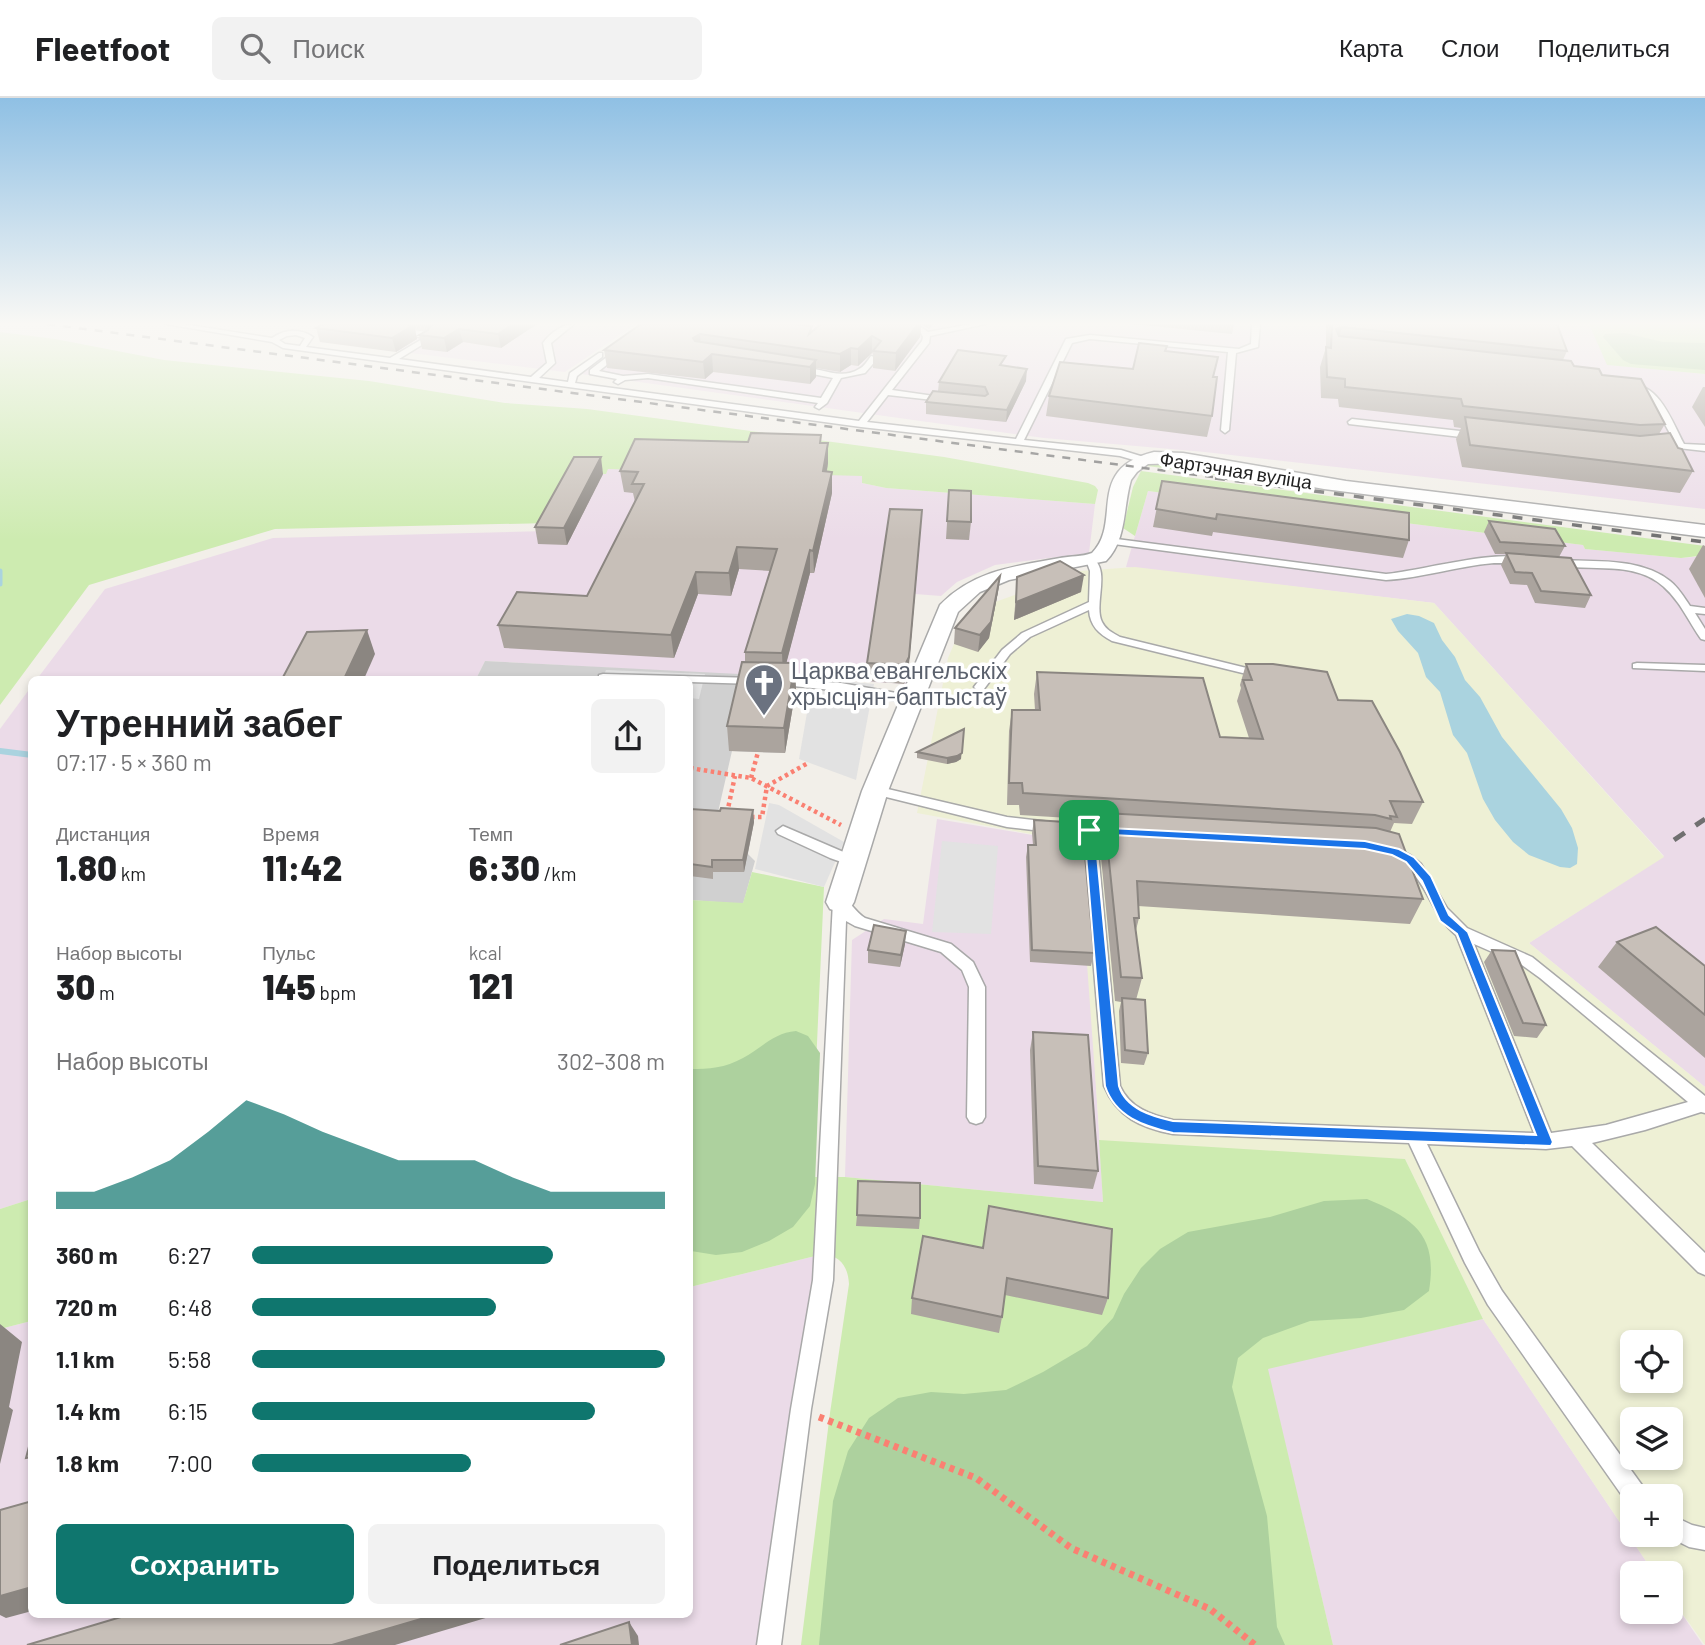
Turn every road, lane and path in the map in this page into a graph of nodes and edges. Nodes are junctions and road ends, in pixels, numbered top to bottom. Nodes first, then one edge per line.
1 (654, 396) edge
2 (790, 396) edge
3 (827, 396) edge
4 (883, 396) edge
5 (922, 396) edge
6 (1042, 396) edge
7 (1228, 396) edge
8 (1653, 396) edge
9 (954, 400) edge
10 (824, 401) junction
11 (813, 418) junction
12 (1352, 422) dead end
13 (861, 424) junction
14 (1225, 430) dead end
15 (1486, 436) edge
16 (1019, 442) junction
17 (1705, 448) edge
18 (1144, 460) junction
19 (1705, 531) edge
20 (1110, 541) junction
21 (1091, 560) junction
22 (1531, 561) edge
23 (1544, 562) edge
24 (1095, 603) junction
25 (1686, 609) junction
26 (1705, 611) edge
27 (1705, 637) edge
28 (1637, 666) dead end
29 (1705, 668) edge
30 (1279, 678) edge
31 (693, 679) edge
32 (980, 687) dead end
33 (913, 700) junction
34 (758, 752) edge
35 (808, 763) dead end
36 (693, 769) edge
37 (735, 776) junction
38 (751, 778) junction
39 (767, 786) junction
40 (875, 790) junction
41 (783, 831) dead end
42 (860, 833) junction
43 (1378, 847) edge
44 (850, 860) junction
45 (840, 902) junction
46 (1462, 932) junction
47 (1704, 1105) edge
48 (976, 1117) dead end
49 (1415, 1138) junction
50 (1577, 1140) junction
51 (1546, 1142) junction
52 (1705, 1266) edge
53 (801, 1409) junction
54 (1627, 1484) edge
55 (1683, 1533) edge
56 (1705, 1539) edge
57 (769, 1645) edge
58 (1255, 1645) edge

1 - 11 lane
2 - 10 lane
3 - 10 lane
4 - 13 lane
5 - 9 lane
6 - 16 lane
7 - 14 lane
8 - 17 lane
10 - 11 lane
11 - 13 lane
12 - 15 lane
13 - 16 lane
16 - 18 lane
18 - 19 street, Фартэчная вуліца
18 - 20 street, Фартэчная вуліца
20 - 21 street
20 - 22 lane
21 - 24 lane
21 - 33 street
23 - 25 lane
24 - 30 lane
24 - 32 lane
25 - 26 lane
25 - 27 lane
28 - 29 lane
31 - 33 lane
33 - 40 street
34 - 38 path
35 - 39 path
36 - 37 path
37 - 38 path
37 - 39 path
38 - 39 path
39 - 42 path
40 - 42 street
40 - 49 lane
41 - 44 lane
42 - 44 street
43 - 46 lane
44 - 45 street
45 - 48 lane
45 - 53 lane
46 - 47 lane
46 - 51 lane
47 - 50 lane
49 - 51 lane
49 - 54 lane
50 - 51 lane
50 - 52 lane
53 - 57 lane
53 - 58 path
55 - 56 lane

